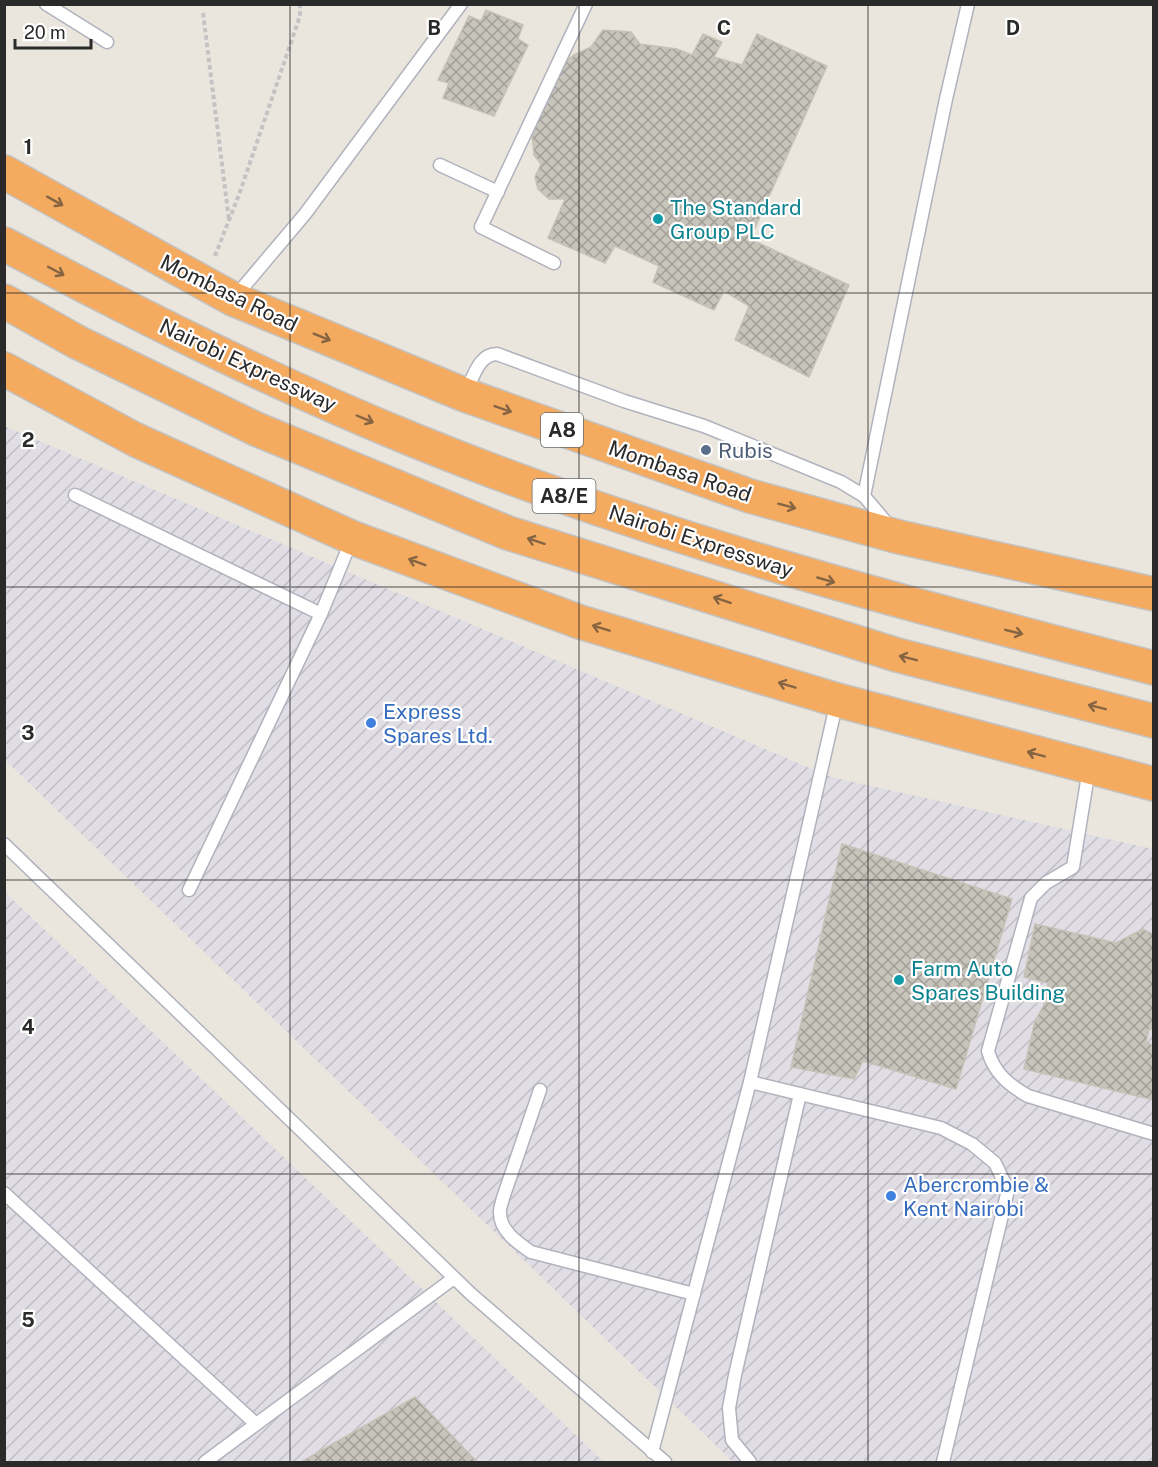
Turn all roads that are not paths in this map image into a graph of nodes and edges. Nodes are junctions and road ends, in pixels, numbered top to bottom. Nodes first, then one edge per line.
1 (46, 4) edge
2 (461, 4) edge
3 (586, 4) edge
4 (968, 4) edge
5 (106, 42) dead end
6 (440, 165) dead end
7 (4, 172) edge
8 (498, 192) junction
9 (4, 244) edge
10 (554, 263) dead end
11 (233, 299) junction
12 (4, 301) edge
13 (4, 369) edge
14 (465, 395) junction
15 (75, 495) dead end
16 (864, 496) junction
17 (899, 537) junction
18 (353, 538) junction
19 (1154, 594) edge
20 (321, 614) junction
21 (1154, 668) edge
22 (837, 700) junction
23 (1154, 721) edge
24 (1089, 768) junction
25 (1154, 784) edge
26 (4, 844) edge
27 (189, 890) dead end
28 (750, 1082) junction
29 (540, 1090) dead end
30 (800, 1094) junction
31 (1154, 1134) edge
32 (4, 1193) edge
33 (454, 1278) junction
34 (694, 1294) junction
35 (256, 1425) junction
36 (652, 1452) junction
37 (205, 1462) edge
38 (665, 1462) edge
39 (750, 1462) edge
40 (943, 1462) edge

1 - 5 lane
2 - 11 lane
3 - 8 lane
4 - 16 lane
6 - 8 lane
7 -> 11 highway, Mombasa Road / A8
8 - 10 lane
9 -> 21 highway, Nairobi Expressway / A8/E
11 -> 14 highway, Mombasa Road / A8
23 -> 12 highway, A8/E
13 - 18 highway
14 - 16 lane
14 -> 17 highway, Mombasa Road / A8
15 - 20 lane
16 - 17 lane
17 - 19 highway, Mombasa Road / A8
18 - 20 lane
22 -> 18 highway
20 - 27 lane
24 -> 22 highway
22 - 28 lane
24 - 25 highway
24 - 31 lane
26 - 33 lane
28 - 30 lane
28 - 34 lane
29 - 34 lane
30 - 39 lane
30 - 40 lane
32 - 35 lane
33 - 35 lane
33 - 36 lane
34 - 36 lane
35 - 37 lane
36 - 38 lane

